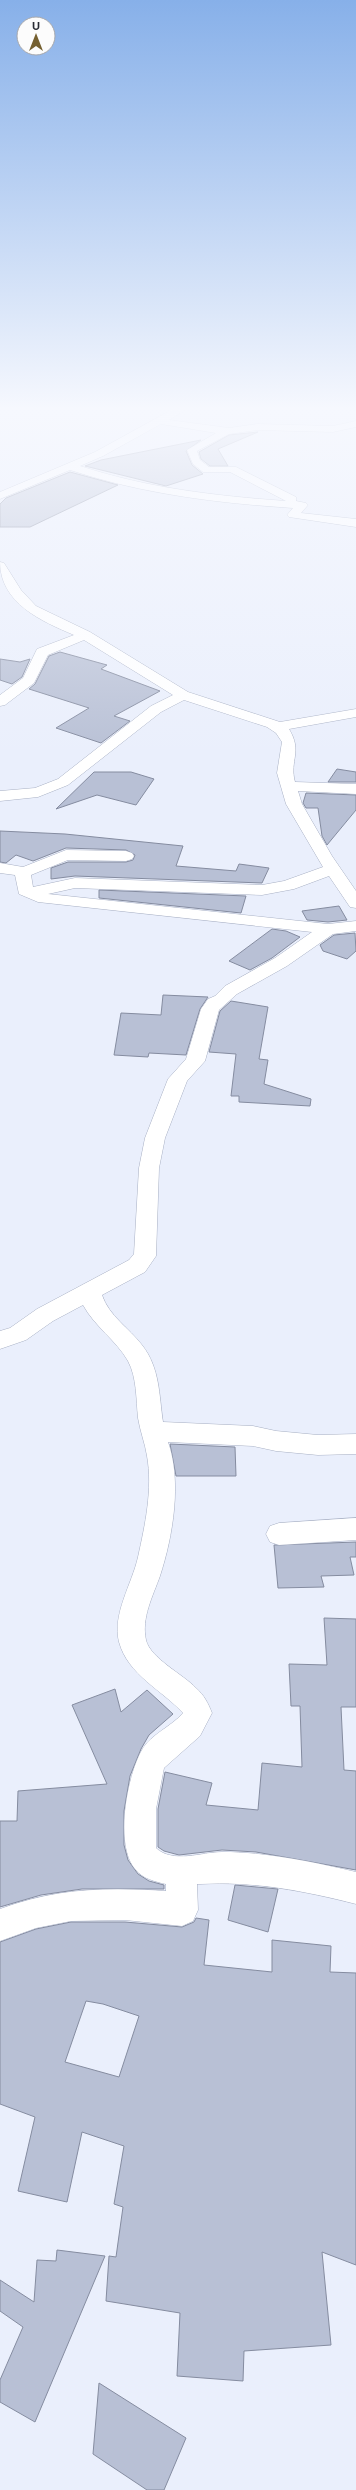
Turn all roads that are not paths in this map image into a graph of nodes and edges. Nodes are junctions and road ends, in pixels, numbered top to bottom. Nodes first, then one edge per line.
1 (0, 566) edge
2 (85, 635) junction
3 (183, 695) junction
4 (0, 702) edge
5 (356, 713) edge
6 (278, 726) junction
7 (287, 786) junction
8 (356, 789) edge
9 (0, 796) edge
10 (126, 856) dead end
11 (0, 868) edge
12 (332, 869) junction
13 (23, 873) junction
14 (27, 892) junction
15 (356, 903) edge
16 (356, 926) edge
17 (328, 928) junction
18 (90, 1291) junction
19 (0, 1340) edge
20 (153, 1431) junction
21 (356, 1444) edge
22 (356, 1528) edge
23 (279, 1534) dead end
24 (181, 1872) junction
25 (356, 1888) edge
26 (0, 1925) edge

1 - 2 street
2 - 3 street
2 - 4 street
3 - 6 street
3 - 9 street
5 - 6 street
6 - 7 street
7 - 8 street
7 - 12 street
10 - 13 street
11 - 13 street
12 - 14 street
12 - 15 street
13 - 14 street
14 - 17 street
16 - 17 street
17 - 18 street
18 - 19 street
18 - 20 street
20 - 21 street
20 - 24 street
22 - 23 street
24 - 25 street
24 - 26 street

